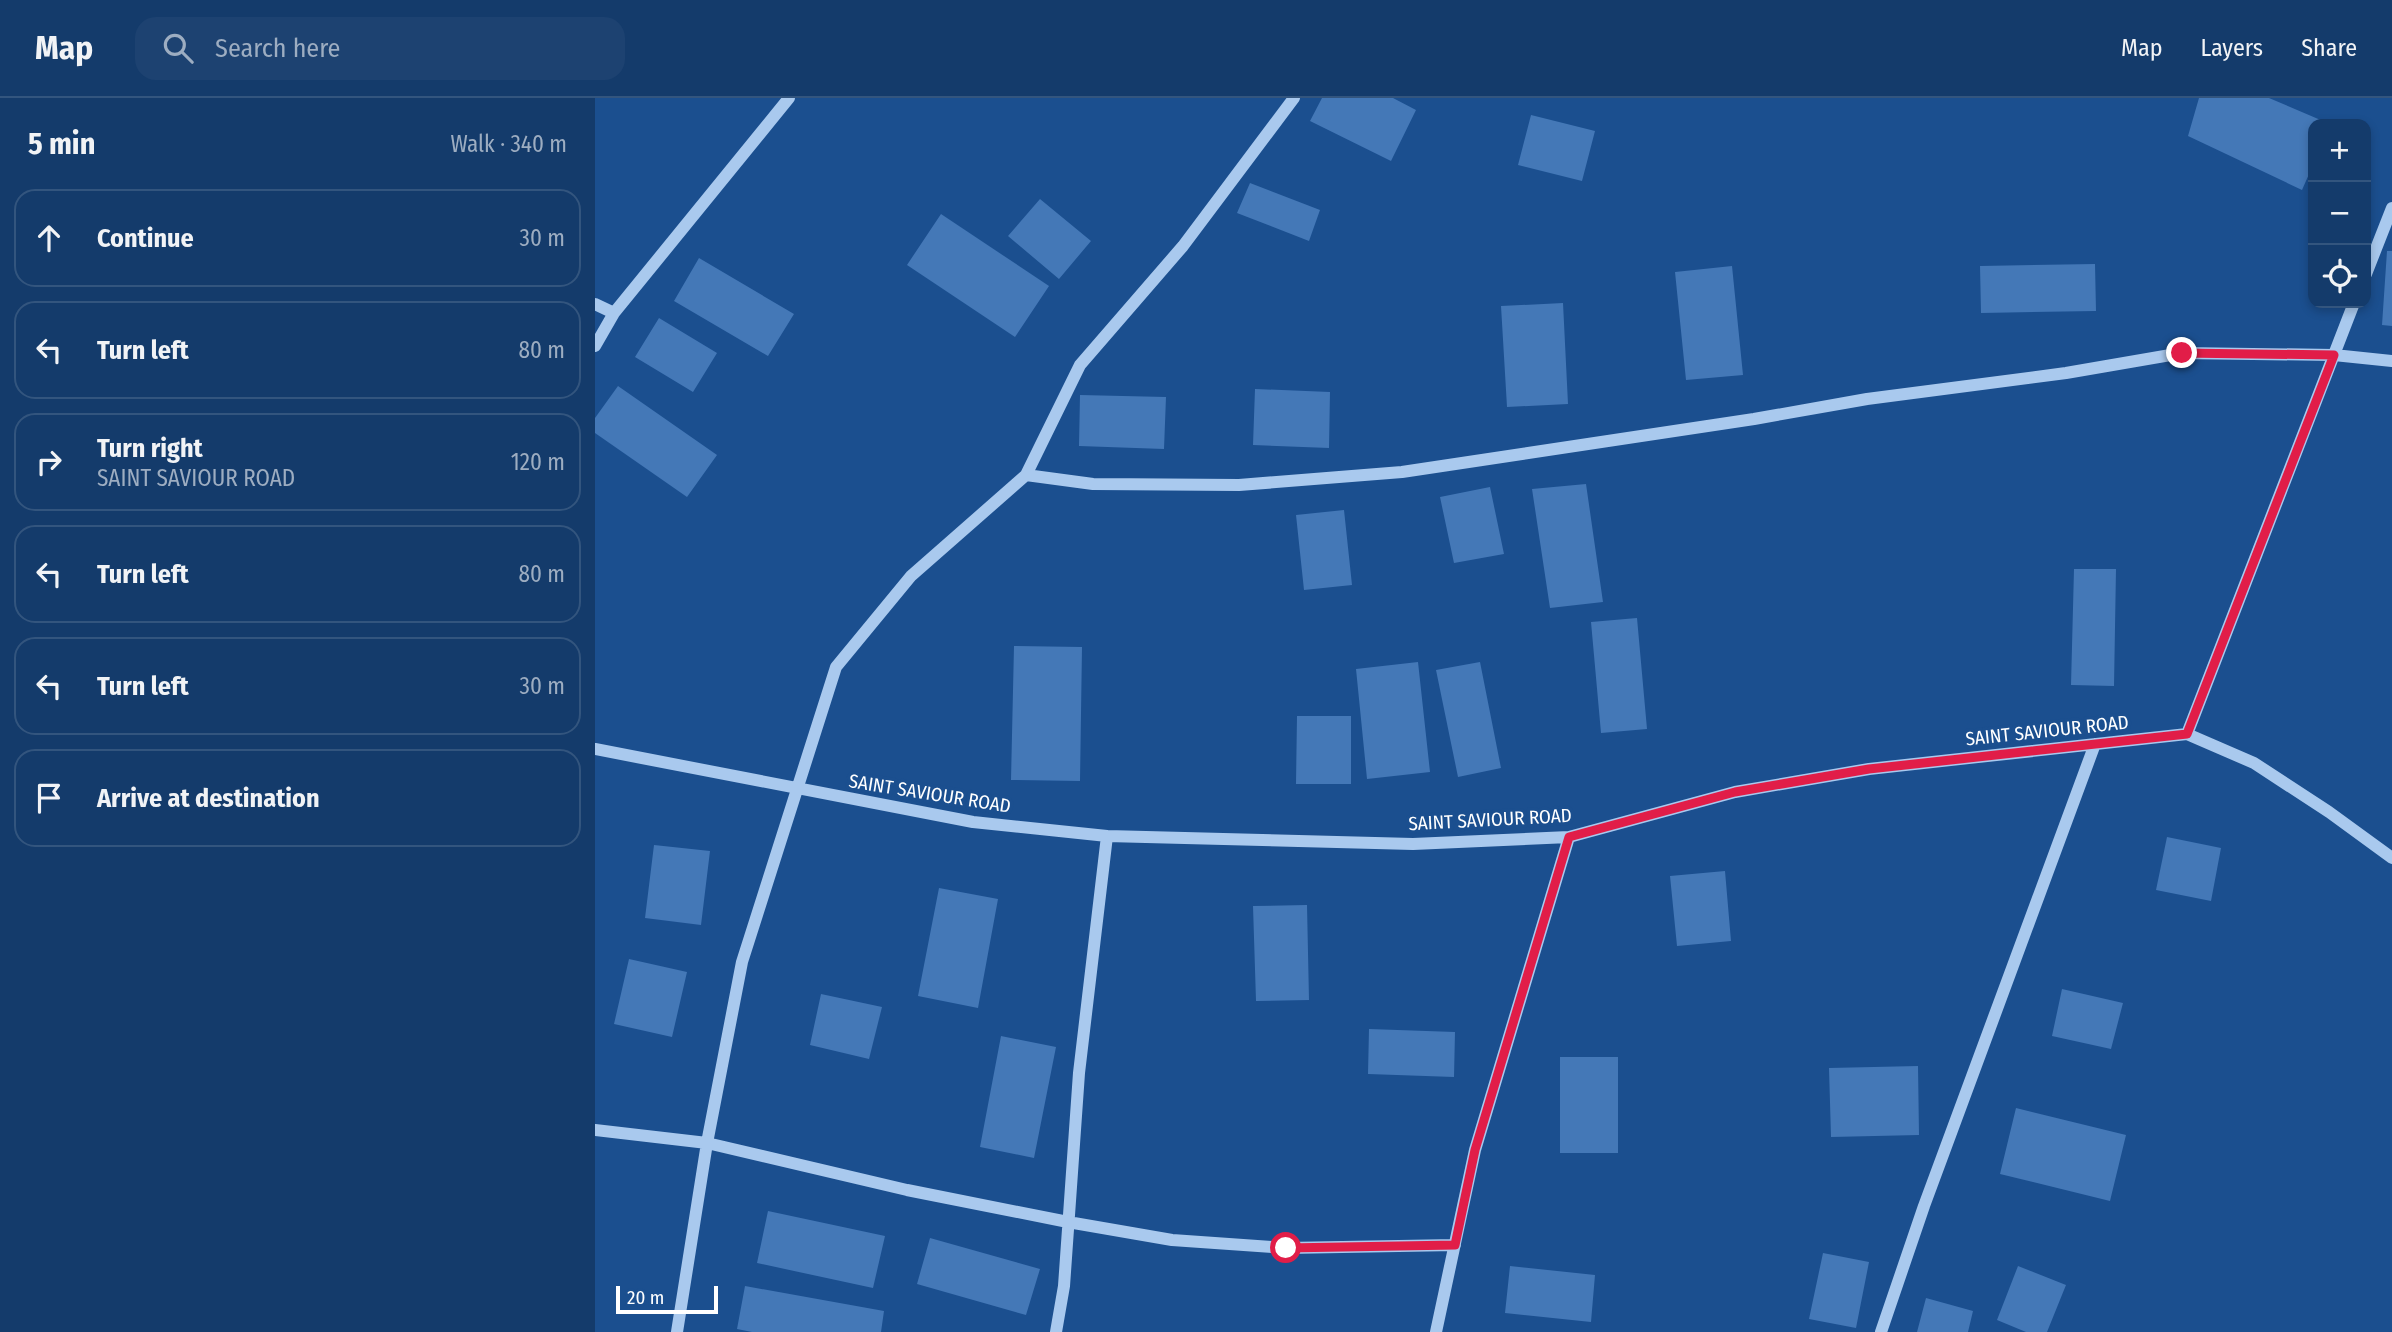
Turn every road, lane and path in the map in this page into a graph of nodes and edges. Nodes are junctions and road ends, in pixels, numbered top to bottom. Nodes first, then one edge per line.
1 (789, 98) edge
2 (1294, 98) edge
3 (2392, 208) edge
4 (2371, 261) edge
5 (595, 304) edge
6 (2352, 308) edge
7 (614, 313) junction
8 (595, 346) edge
9 (2334, 355) junction
10 (2392, 361) edge
11 (1026, 475) junction
12 (2187, 734) junction
13 (2095, 744) junction
14 (595, 749) edge
15 (796, 789) junction
16 (1107, 836) junction
17 (1569, 837) junction
18 (2392, 858) edge
19 (595, 1130) edge
20 (707, 1143) junction
21 (1067, 1223) junction
22 (1455, 1245) junction
23 (677, 1332) edge
24 (1056, 1332) edge
25 (1436, 1332) edge
26 (1881, 1332) edge

1 - 7 street
2 - 11 street
3 - 4 street
5 - 7 street
6 - 9 street
7 - 8 street
9 - 10 street
9 - 11 street
9 - 12 street
11 - 15 street
12 - 13 street, SAINT SAVIOUR ROAD
12 - 18 street, SAINT SAVIOUR ROAD
13 - 17 street, SAINT SAVIOUR ROAD
13 - 26 street
14 - 15 street, SAINT SAVIOUR ROAD
15 - 16 street, SAINT SAVIOUR ROAD
15 - 20 street
16 - 17 street, SAINT SAVIOUR ROAD
16 - 21 street
17 - 22 street
19 - 20 street
20 - 21 street
20 - 23 street
21 - 22 street
21 - 24 street
22 - 25 street

